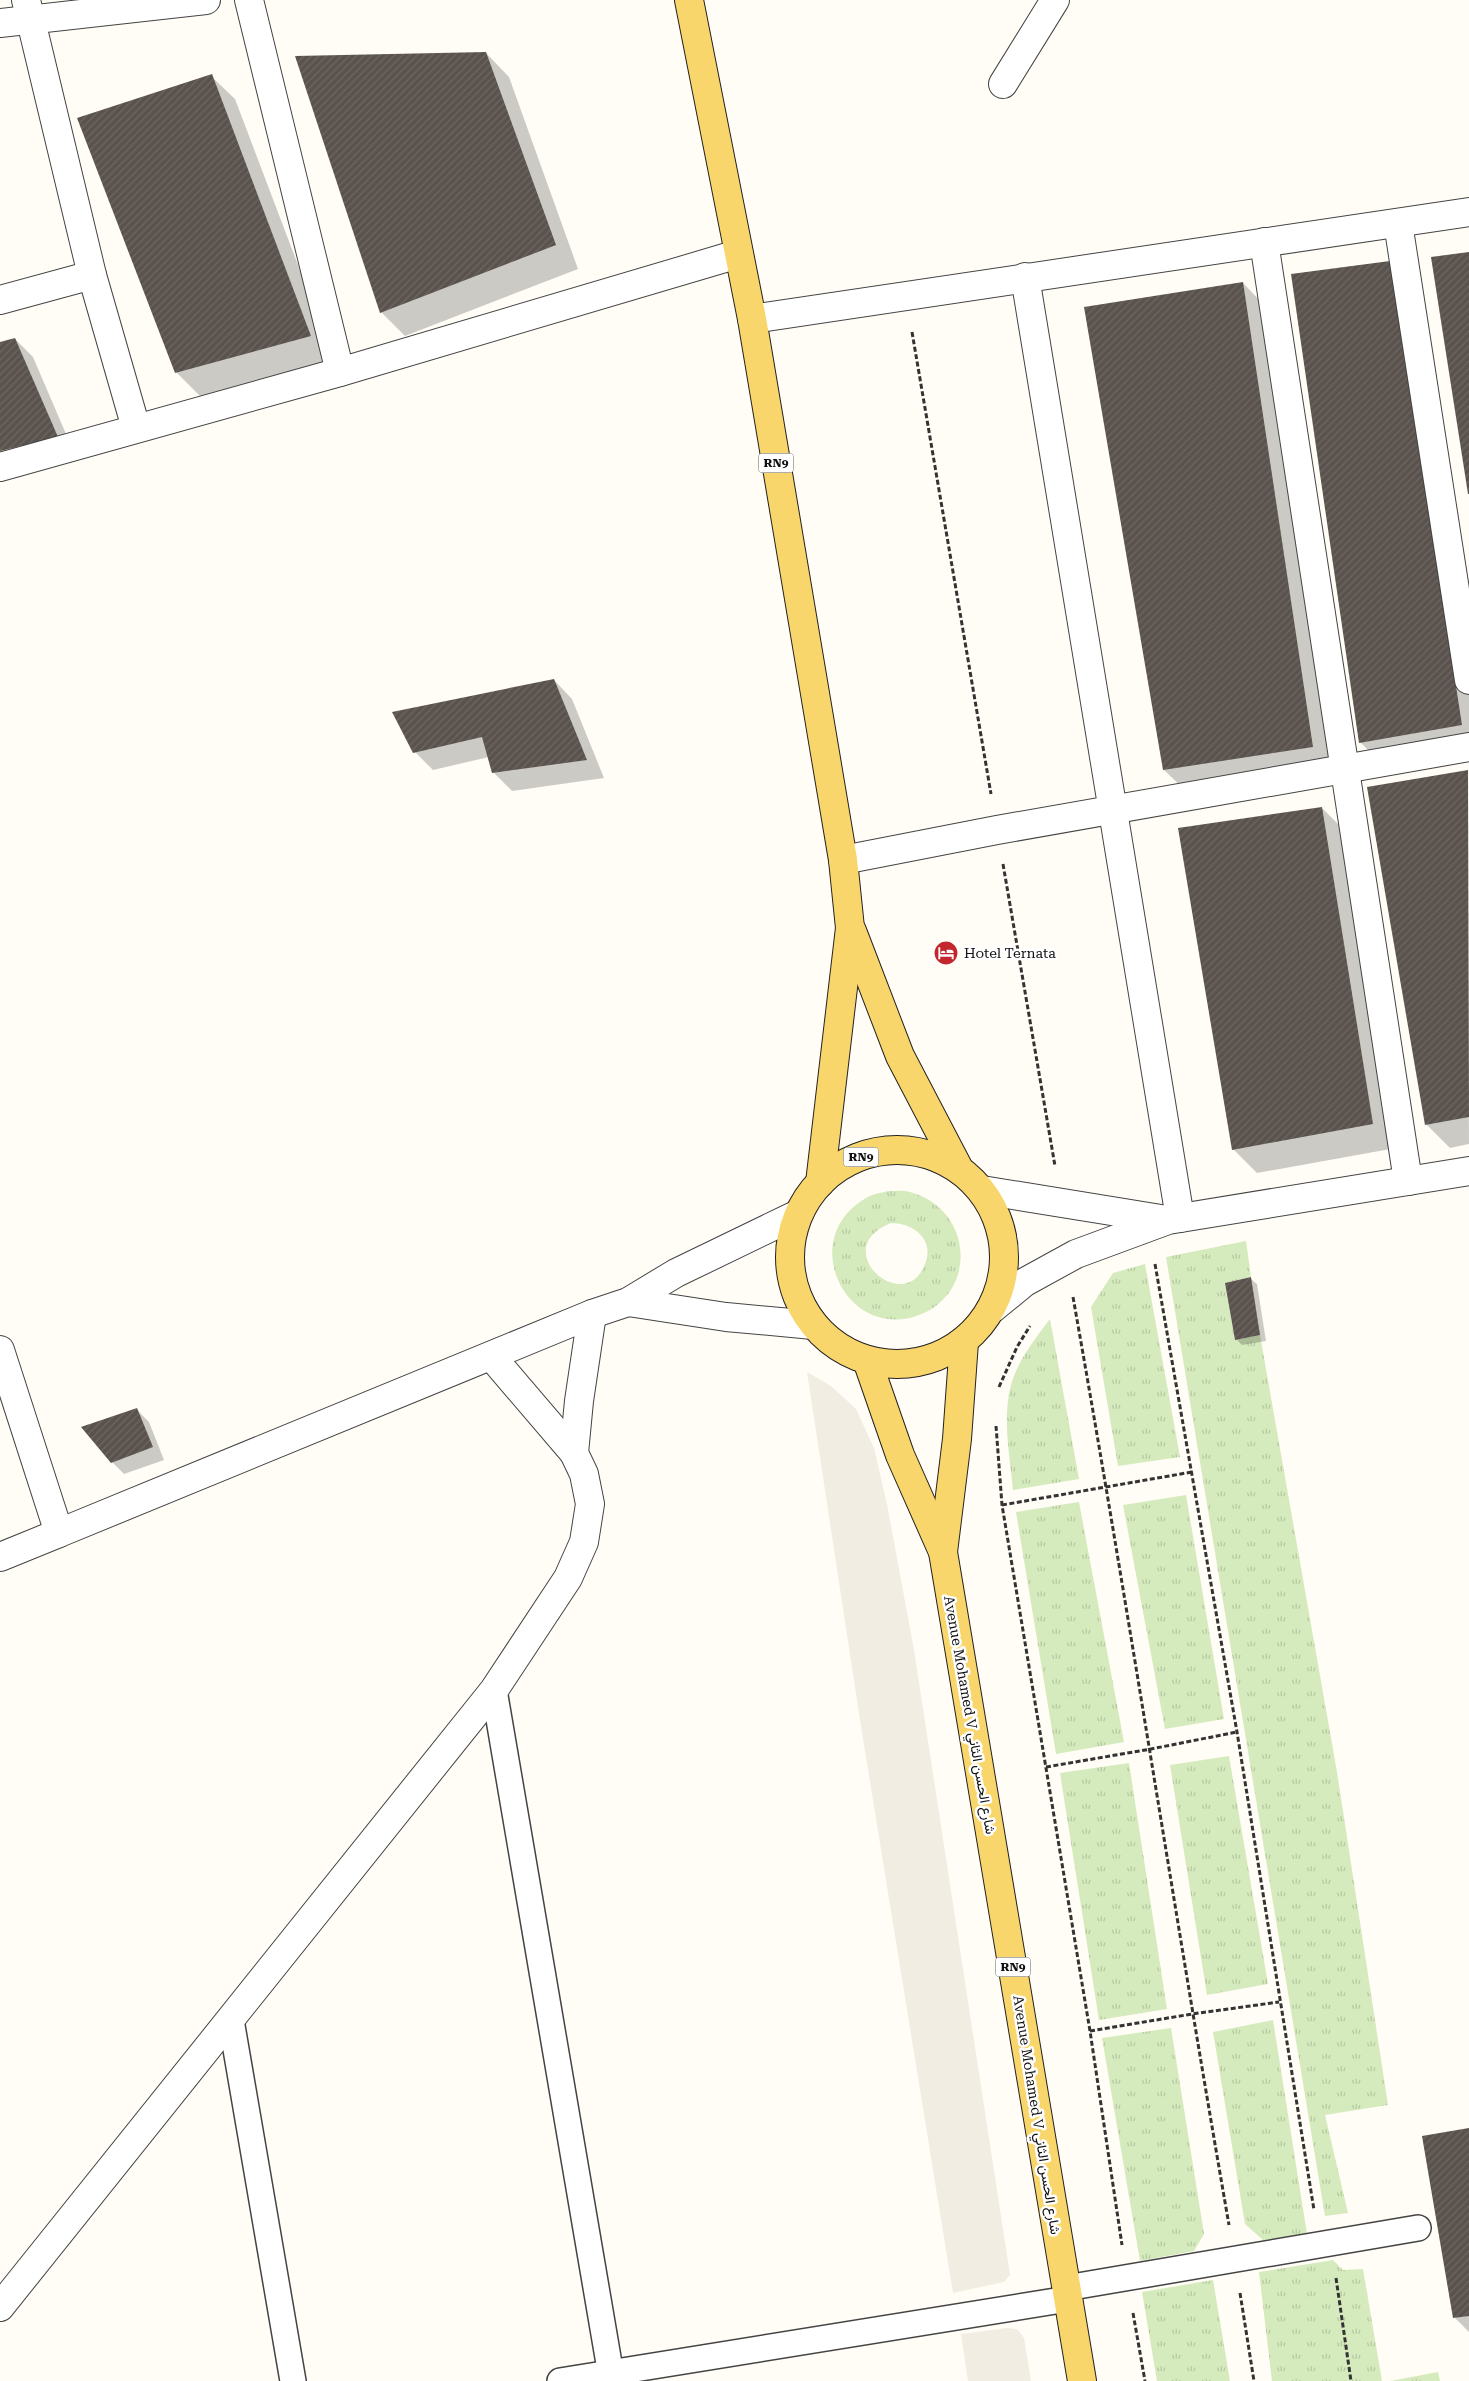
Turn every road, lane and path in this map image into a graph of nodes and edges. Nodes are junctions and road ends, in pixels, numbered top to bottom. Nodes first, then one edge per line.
1 (206, 0) edge
2 (249, 0) edge
3 (689, 0) edge
4 (1055, 0) edge
5 (29, 10) edge
6 (0, 23) edge
7 (1003, 84) dead end
8 (1469, 212) edge
9 (1398, 222) junction
10 (1264, 242) junction
11 (738, 254) junction
12 (92, 275) junction
13 (1025, 277) junction
14 (905, 294) junction
15 (0, 300) edge
16 (752, 319) junction
17 (340, 372) junction
18 (136, 428) junction
19 (0, 467) edge
20 (1469, 680) edge
21 (1469, 747) edge
22 (1344, 770) junction
23 (1112, 810) junction
24 (997, 830) junction
25 (843, 860) junction
26 (850, 928) junction
27 (958, 1168) junction
28 (1469, 1171) edge
29 (1408, 1181) junction
30 (820, 1183) junction
31 (982, 1190) junction
32 (1061, 1201) junction
33 (798, 1214) junction
34 (1174, 1219) junction
35 (1155, 1261) dead end
36 (1073, 1295) dead end
37 (628, 1302) junction
38 (992, 1309) junction
39 (592, 1314) junction
40 (813, 1325) junction
41 (1031, 1325) dead end
42 (964, 1342) junction
43 (0, 1350) edge
44 (492, 1357) junction
45 (868, 1363) junction
46 (999, 1394) dead end
47 (997, 1419) dead end
48 (574, 1453) junction
49 (1192, 1472) junction
50 (1107, 1486) junction
51 (1002, 1505) junction
52 (59, 1533) junction
53 (943, 1552) junction
54 (0, 1557) edge
55 (494, 1690) junction
56 (1237, 1732) junction
57 (1151, 1749) junction
58 (1046, 1767) junction
59 (1279, 2002) junction
60 (1192, 2014) junction
61 (231, 2020) junction
62 (1090, 2031) junction
63 (1418, 2228) dead end
64 (1320, 2245) junction
65 (1236, 2259) junction
66 (1127, 2278) junction
67 (1067, 2293) junction
68 (0, 2307) edge
69 (612, 2377) edge
70 (293, 2381) edge
71 (560, 2381) edge
72 (1082, 2381) edge
73 (1144, 2381) edge
74 (1254, 2381) edge
75 (1351, 2381) edge

1 - 5 street
2 - 17 street
3 - 11 main road, RN9
4 - 7 street
5 - 6 street
5 - 12 street
8 - 9 street
9 - 10 street
9 - 20 street
10 - 13 street
10 - 22 street
11 - 16 main road, RN9
11 - 17 street
12 - 15 street
12 - 18 street
13 - 14 street
13 - 23 street
14 - 16 street
14 - 24 path
16 - 25 main road, RN9
17 - 18 street
18 - 19 street
21 - 22 street
22 - 23 street
22 - 29 street
23 - 24 street
23 - 34 street
24 - 25 street
24 - 32 path
25 - 26 main road, RN9
26 - 27 main road, RN9
26 - 30 main road, RN9
27 - 30 main road, RN9
27 - 31 main road, RN9
28 - 29 street
29 - 34 street
30 - 33 main road, RN9
31 - 32 street
31 - 38 main road, RN9
32 - 34 street
33 - 37 street
33 - 40 main road, RN9
34 - 38 street
35 - 49 path
36 - 50 path
37 - 39 street
37 - 40 street
38 - 42 main road, RN9
39 - 44 street
39 - 48 street
40 - 45 main road, RN9
41 - 46 path
42 - 45 main road, RN9
42 - 53 main road, Avenue Mohamed V شارع الحسن الثاني / RN9
43 - 52 street
44 - 48 street
44 - 52 street
45 - 53 main road, Avenue Mohamed V شارع الحسن الثاني / RN9
47 - 51 path
48 - 55 street
49 - 50 path
49 - 56 path
50 - 51 path
50 - 57 path
51 - 58 path
52 - 54 street
53 - 67 main road, Avenue Mohamed V شارع الحسن الثاني / RN9
55 - 61 street
55 - 69 lane
56 - 57 path
56 - 59 path
57 - 58 path
57 - 60 path
58 - 62 path
59 - 60 path
59 - 64 path
60 - 62 path
60 - 65 path
61 - 68 street
61 - 70 lane
62 - 66 path
63 - 64 lane
64 - 65 lane
64 - 75 path
65 - 66 lane
65 - 74 path
66 - 67 lane
66 - 73 path
67 - 69 lane
67 - 72 main road, Avenue Mohamed V شارع الحسن الثاني / RN9
69 - 71 lane

